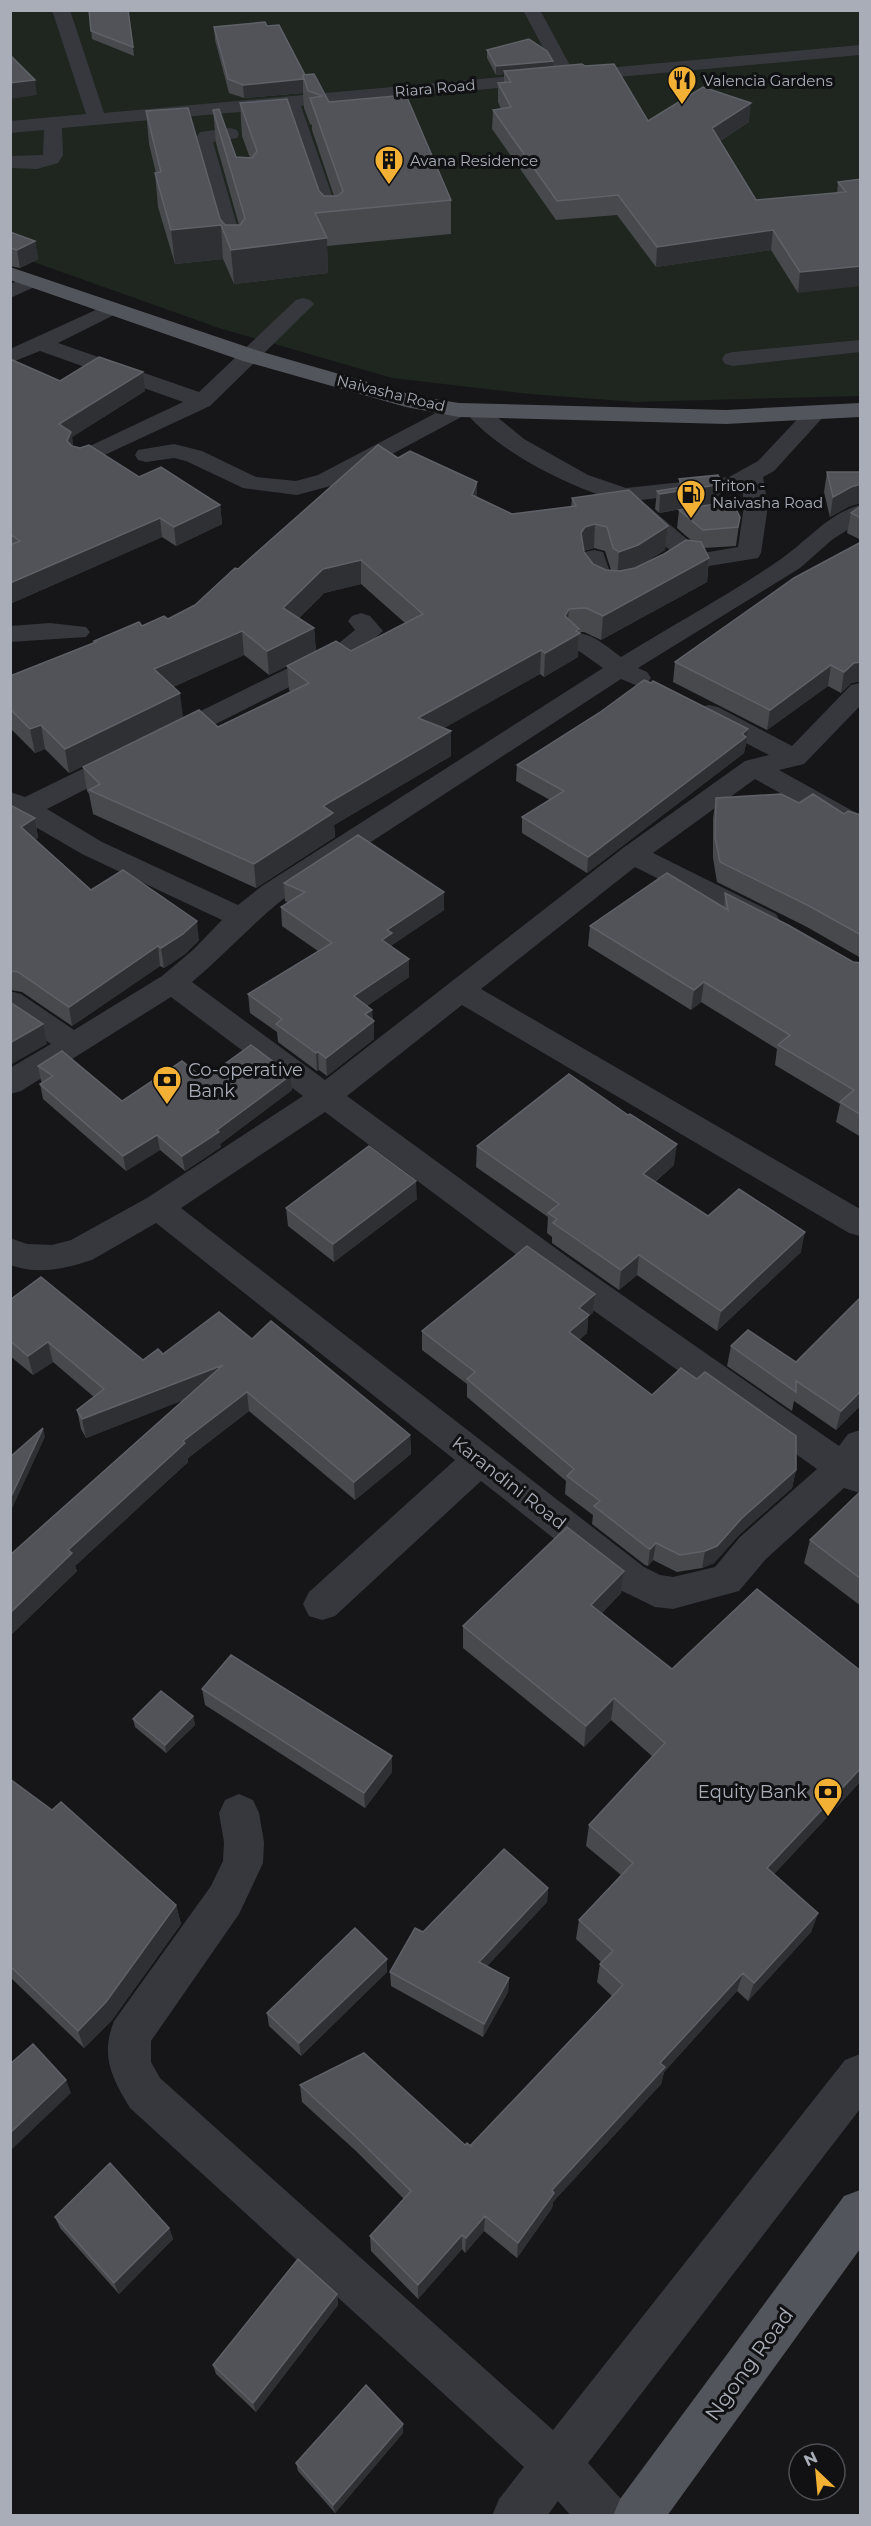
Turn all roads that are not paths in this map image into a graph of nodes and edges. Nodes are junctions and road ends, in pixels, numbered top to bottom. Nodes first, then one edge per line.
1 (62, 10) edge
2 (531, 10) edge
3 (861, 50) edge
4 (567, 76) junction
5 (290, 101) junction
6 (222, 107) junction
7 (97, 119) junction
8 (53, 123) junction
9 (10, 127) edge
10 (10, 162) edge
11 (332, 224) edge
12 (236, 253) edge
13 (10, 273) edge
14 (32, 281) junction
15 (10, 292) edge
16 (303, 304) dead end
17 (111, 309) junction
18 (41, 344) junction
19 (861, 346) edge
20 (10, 355) edge
21 (251, 356) junction
22 (733, 359) dead end
23 (202, 400) junction
24 (468, 411) junction
25 (859, 412) edge
26 (815, 414) junction
27 (146, 455) dead end
28 (83, 458) edge
29 (751, 474) junction
30 (624, 495) junction
31 (861, 512) edge
32 (687, 518) edge
33 (652, 523) junction
34 (594, 557) dead end
35 (667, 564) junction
36 (362, 621) dead end
37 (77, 632) dead end
38 (10, 634) edge
39 (578, 639) edge
40 (620, 668) junction
41 (661, 689) edge
42 (861, 691) edge
43 (692, 705) edge
44 (795, 758) junction
45 (754, 767) junction
46 (18, 804) edge
47 (861, 826) edge
48 (633, 854) junction
49 (241, 918) junction
50 (786, 931) edge
51 (172, 983) junction
52 (461, 992) junction
53 (10, 1001) edge
54 (73, 1044) junction
55 (10, 1083) edge
56 (326, 1096) junction
57 (158, 1207) junction
58 (861, 1224) edge
59 (10, 1251) edge
60 (480, 1460) junction
61 (855, 1464) edge
62 (322, 1604) dead end
63 (239, 1813) dead end
64 (861, 2075) edge
65 (861, 2212) edge
66 (557, 2465) junction
67 (516, 2516) edge
68 (604, 2516) edge
69 (637, 2516) edge

1 - 7 street
2 - 4 street
3 - 4 street, Riara Road
4 - 5 street, Riara Road
5 - 6 street, Riara Road
5 - 11 street
6 - 7 street, Riara Road
6 - 12 street
7 - 8 street, Riara Road
8 - 9 street, Riara Road
8 - 10 street
13 - 14 main road, Naivasha Road
14 - 15 street
14 - 17 main road, Naivasha Road
16 - 21 street
17 - 18 street
17 - 21 main road, Naivasha Road
18 - 20 street
18 - 23 street
19 - 22 street
21 - 23 street
21 - 24 main road, Naivasha Road
23 - 28 street
24 - 26 main road, Naivasha Road
24 - 27 street
24 - 30 street
25 - 26 main road, Naivasha Road
26 - 29 street
29 - 30 street
29 - 35 street
30 - 33 street
31 - 40 street
32 - 33 street
33 - 35 street
34 - 35 street
36 - 46 street
37 - 38 street
39 - 40 street
40 - 41 street
40 - 49 street
42 - 44 street
43 - 44 street
44 - 45 street
45 - 47 street
45 - 48 street
46 - 49 street
48 - 50 street
48 - 52 street
49 - 51 street
51 - 54 street
51 - 56 street
52 - 56 street
52 - 58 street
53 - 54 street
54 - 55 street
56 - 57 street
56 - 61 street
57 - 59 street
57 - 60 street, Karandini Road
60 - 61 street, Karandini Road
60 - 62 street
63 - 66 street
64 - 66 street
65 - 69 main road, Ngong Road
66 - 67 street
66 - 68 street

